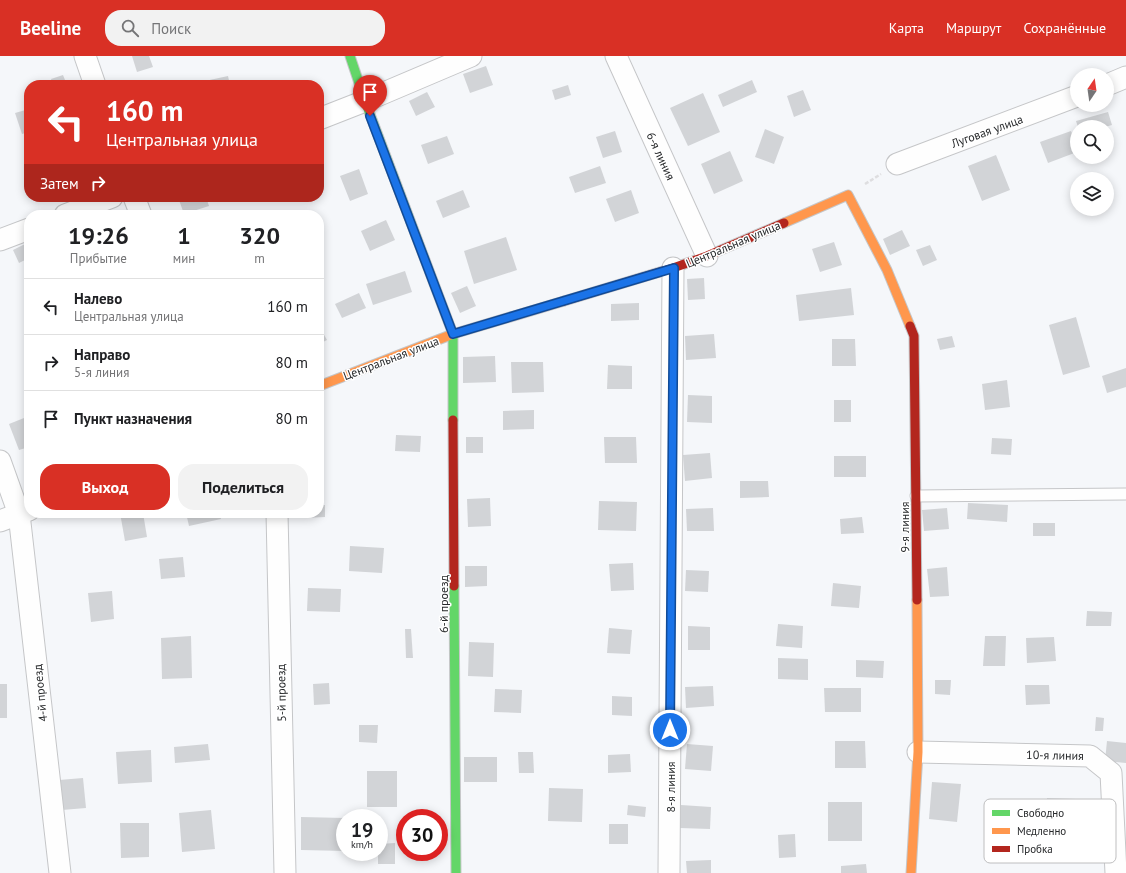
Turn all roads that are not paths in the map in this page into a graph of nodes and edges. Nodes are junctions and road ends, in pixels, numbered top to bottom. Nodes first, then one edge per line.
1 (85, 56) edge
2 (350, 56) edge
3 (471, 56) edge
4 (616, 56) edge
5 (1126, 77) edge
6 (93, 80) edge
7 (1114, 82) edge
8 (1070, 99) edge
9 (365, 101) junction
10 (324, 116) edge
11 (896, 164) road end
12 (848, 195) joint
13 (99, 202) edge
14 (78, 210) edge
15 (24, 231) edge
16 (0, 240) edge
17 (707, 256) junction
18 (674, 268) junction
19 (453, 334) junction
20 (324, 384) edge
21 (0, 461) edge
22 (1126, 494) edge
23 (916, 496) junction
24 (24, 512) edge
25 (25, 518) edge
26 (277, 518) edge
27 (0, 521) edge
28 (918, 752) junction
29 (1112, 799) edge
30 (1116, 863) edge
31 (60, 873) edge
32 (284, 873) edge
33 (456, 873) edge
34 (669, 873) edge
35 (911, 873) edge
36 (1116, 873) edge

1 - 6 street
2 - 9 street
3 - 9 street
4 - 17 street, 6-я линия
5 - 7 street
8 - 11 street, Луговая улица
9 - 10 street
9 - 19 street
12 - 17 street, Центральная улица
12 - 23 street, 9-я линия
13 - 14 street
15 - 16 street
17 - 18 street, Центральная улица
18 - 19 street, Центральная улица
18 - 34 street, 8-я линия
19 - 20 street, Центральная улица
19 - 33 street, 6-й проезд
21 - 24 street, 4-й проезд
22 - 23 lane
23 - 28 street, 9-я линия
24 - 27 street
25 - 31 street, 4-й проезд
26 - 32 street, 5-й проезд
28 - 29 street, 10-я линия
28 - 35 street, 9-я линия
30 - 36 street, 10-я линия

